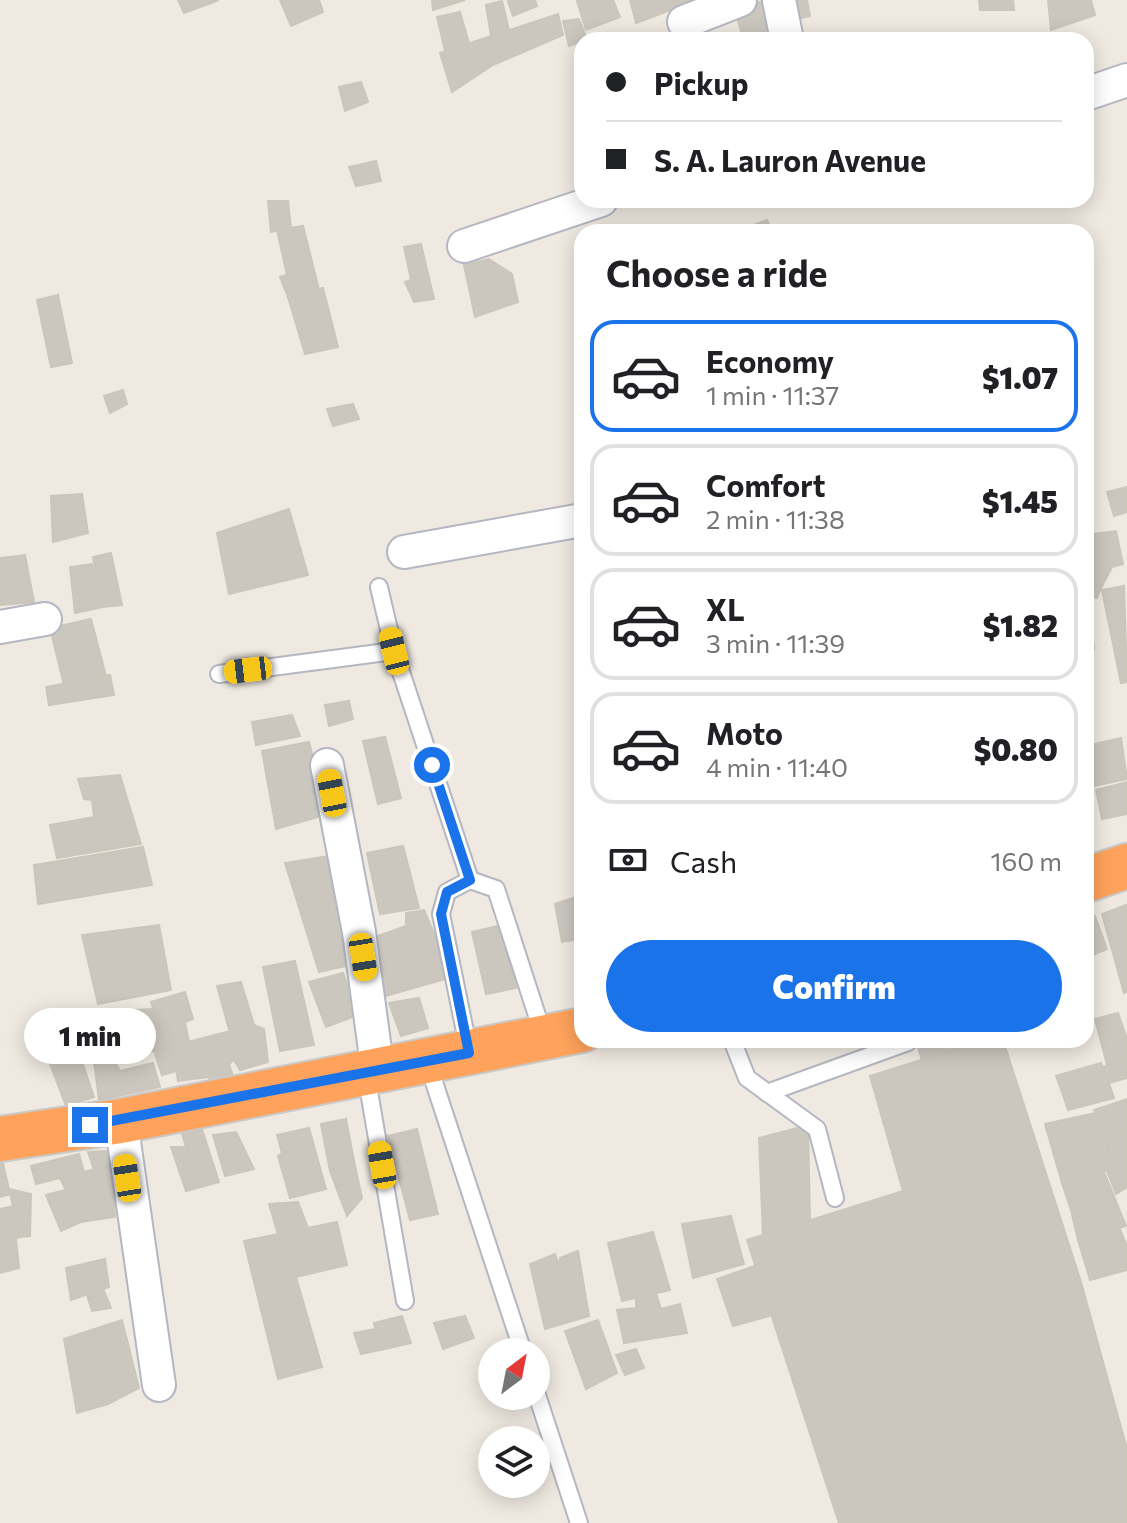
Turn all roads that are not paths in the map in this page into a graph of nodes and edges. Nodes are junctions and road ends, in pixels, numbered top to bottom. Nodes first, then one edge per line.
1 (740, 0) edge
2 (779, 0) edge
3 (684, 22) dead end
4 (785, 32) edge
5 (1127, 80) edge
6 (1094, 91) edge
7 (577, 208) edge
8 (464, 246) dead end
9 (574, 521) edge
10 (404, 552) dead end
11 (379, 587) dead end
12 (45, 619) dead end
13 (0, 627) edge
14 (394, 651) junction
15 (219, 674) dead end
16 (327, 765) dead end
17 (1127, 866) edge
18 (1094, 877) edge
19 (470, 880) junction
20 (563, 1035) edge
21 (735, 1048) edge
22 (891, 1048) edge
23 (469, 1053) junction
24 (427, 1063) junction
25 (372, 1073) junction
26 (767, 1093) junction
27 (121, 1121) junction
28 (0, 1139) edge
29 (835, 1198) dead end
30 (405, 1301) dead end
31 (518, 1338) edge
32 (159, 1385) dead end
33 (542, 1410) edge
34 (579, 1523) edge

1 - 3 street
2 - 4 street
5 - 6 street
7 - 8 street
9 - 10 street
11 - 14 lane
12 - 13 street
14 - 15 lane
14 - 19 lane
16 - 25 street
17 - 18 highway
19 - 20 lane
19 - 23 lane
20 - 23 highway
21 - 26 lane
22 - 26 lane
23 - 24 highway
24 - 25 highway
24 - 31 lane
25 - 27 highway
25 - 30 lane
26 - 29 lane
27 - 28 highway
27 - 32 street
33 - 34 lane

